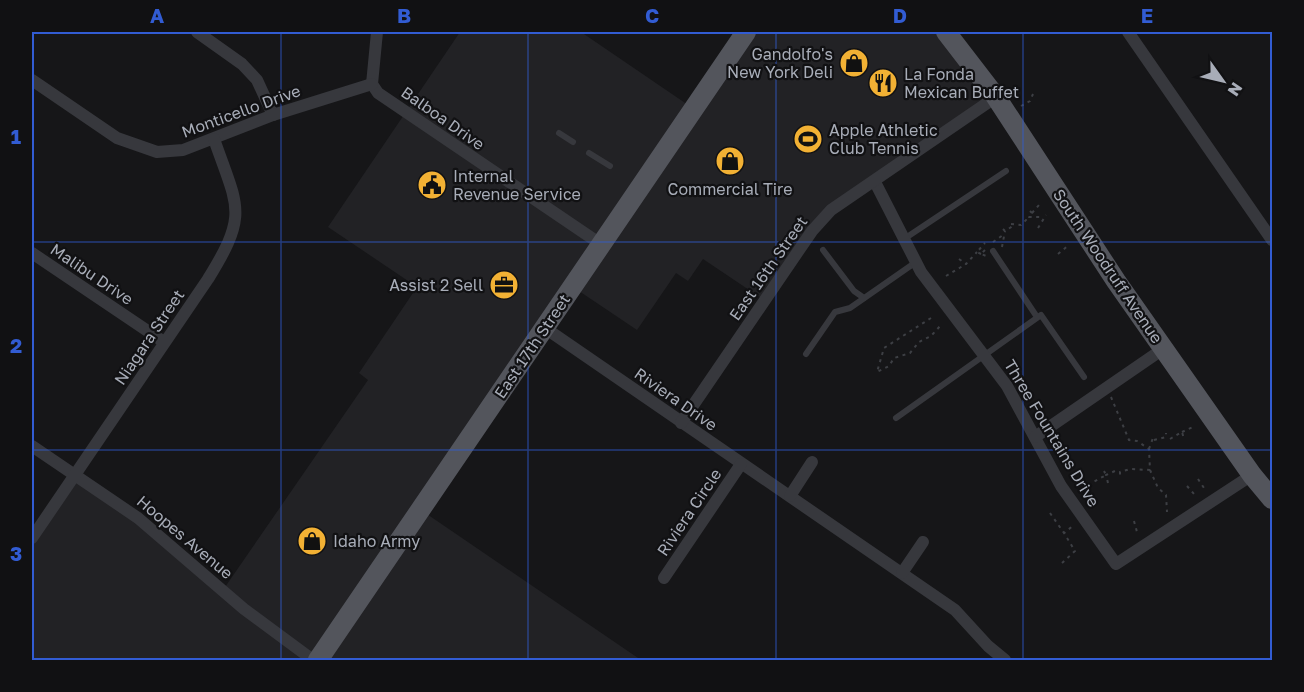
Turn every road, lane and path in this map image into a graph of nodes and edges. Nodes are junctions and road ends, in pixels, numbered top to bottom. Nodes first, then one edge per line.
1 (197, 32) edge
2 (377, 32) edge
3 (746, 32) edge
4 (946, 32) edge
5 (1128, 32) edge
6 (32, 80) edge
7 (372, 84) junction
8 (1033, 94) dead end
9 (996, 98) junction
10 (1021, 106) dead end
11 (273, 115) junction
12 (559, 133) dead end
13 (214, 139) junction
14 (573, 142) dead end
15 (589, 153) dead end
16 (610, 166) dead end
17 (1006, 171) dead end
18 (875, 182) junction
19 (1039, 205) dead end
20 (1029, 217) junction
21 (1038, 228) dead end
22 (1003, 235) junction
23 (903, 239) junction
24 (1272, 240) edge
25 (602, 245) junction
26 (1069, 245) dead end
27 (1002, 247) dead end
28 (823, 250) dead end
29 (993, 251) dead end
30 (977, 252) junction
31 (32, 253) edge
32 (981, 254) dead end
33 (1058, 254) dead end
34 (958, 259) dead end
35 (916, 262) junction
36 (966, 264) junction
37 (946, 276) dead end
38 (864, 298) junction
39 (1037, 317) junction
40 (931, 318) dead end
41 (941, 325) dead end
42 (544, 328) junction
43 (164, 342) junction
44 (1163, 349) junction
45 (806, 354) dead end
46 (985, 356) junction
47 (1084, 377) dead end
48 (1111, 397) dead end
49 (896, 418) dead end
50 (681, 423) junction
51 (1195, 426) dead end
52 (1182, 432) junction
53 (1035, 437) junction
54 (1184, 439) dead end
55 (32, 446) edge
56 (1149, 449) junction
57 (812, 462) dead end
58 (741, 464) junction
59 (1150, 470) junction
60 (1104, 471) dead end
61 (1118, 473) junction
62 (74, 475) junction
63 (1252, 475) junction
64 (1106, 476) junction
65 (1120, 478) dead end
66 (1198, 479) dead end
67 (1108, 483) dead end
68 (1088, 485) dead end
69 (1187, 486) dead end
70 (1204, 488) dead end
71 (1194, 495) dead end
72 (790, 496) junction
73 (1272, 499) edge
74 (1167, 512) dead end
75 (1050, 513) dead end
76 (1134, 521) dead end
77 (1078, 522) dead end
78 (1064, 532) junction
79 (1137, 532) dead end
80 (32, 538) edge
81 (923, 542) dead end
82 (1062, 562) dead end
83 (902, 573) junction
84 (664, 578) dead end
85 (313, 660) edge
86 (318, 660) edge
87 (1005, 660) edge

1 - 11 street
2 - 7 street
3 - 25 main road, East 17th Street
4 - 9 main road, South Woodruff Avenue
5 - 24 street
6 - 13 street, Monticello Drive
7 - 11 street, Monticello Drive
7 - 25 street, Balboa Drive
8 - 10 path
9 - 18 street, East 16th Street
9 - 44 main road, South Woodruff Avenue
11 - 13 street, Monticello Drive
12 - 14 lane
13 - 43 street, Niagara Street
15 - 16 lane
17 - 23 lane
18 - 23 street, Three Fountains Drive
18 - 50 street, East 16th Street
19 - 20 path
20 - 21 path
20 - 22 path
22 - 27 path
22 - 30 path
23 - 35 street, Three Fountains Drive
25 - 42 main road, East 17th Street
26 - 33 path
28 - 38 lane
29 - 39 lane
30 - 32 path
30 - 36 path
31 - 43 street, Malibu Drive
34 - 36 path
35 - 38 lane
35 - 46 street, Three Fountains Drive
36 - 37 path
38 - 45 lane
39 - 46 lane
39 - 47 lane
40 - 41 path
42 - 50 street, Riviera Drive
42 - 86 main road, East 17th Street
43 - 62 street, Niagara Street
44 - 53 street
44 - 63 main road, South Woodruff Avenue
46 - 49 lane
46 - 53 street, Three Fountains Drive
48 - 56 path
50 - 58 street, Riviera Drive
51 - 52 path
52 - 54 path
52 - 56 path
53 - 63 street, Three Fountains Drive
55 - 62 street, Hoopes Avenue
56 - 59 path
57 - 72 street
58 - 72 street, Riviera Drive
58 - 84 street, Riviera Circle
59 - 61 path
59 - 74 path
60 - 64 path
61 - 64 path
61 - 65 path
62 - 80 street, Niagara Street
62 - 85 street, Hoopes Avenue
63 - 73 main road, South Woodruff Avenue
64 - 67 path
64 - 68 path
66 - 70 path
69 - 71 path
72 - 83 street, Riviera Drive
75 - 78 path
76 - 79 path
77 - 78 path
78 - 82 path
81 - 83 street
83 - 87 street, Riviera Drive

